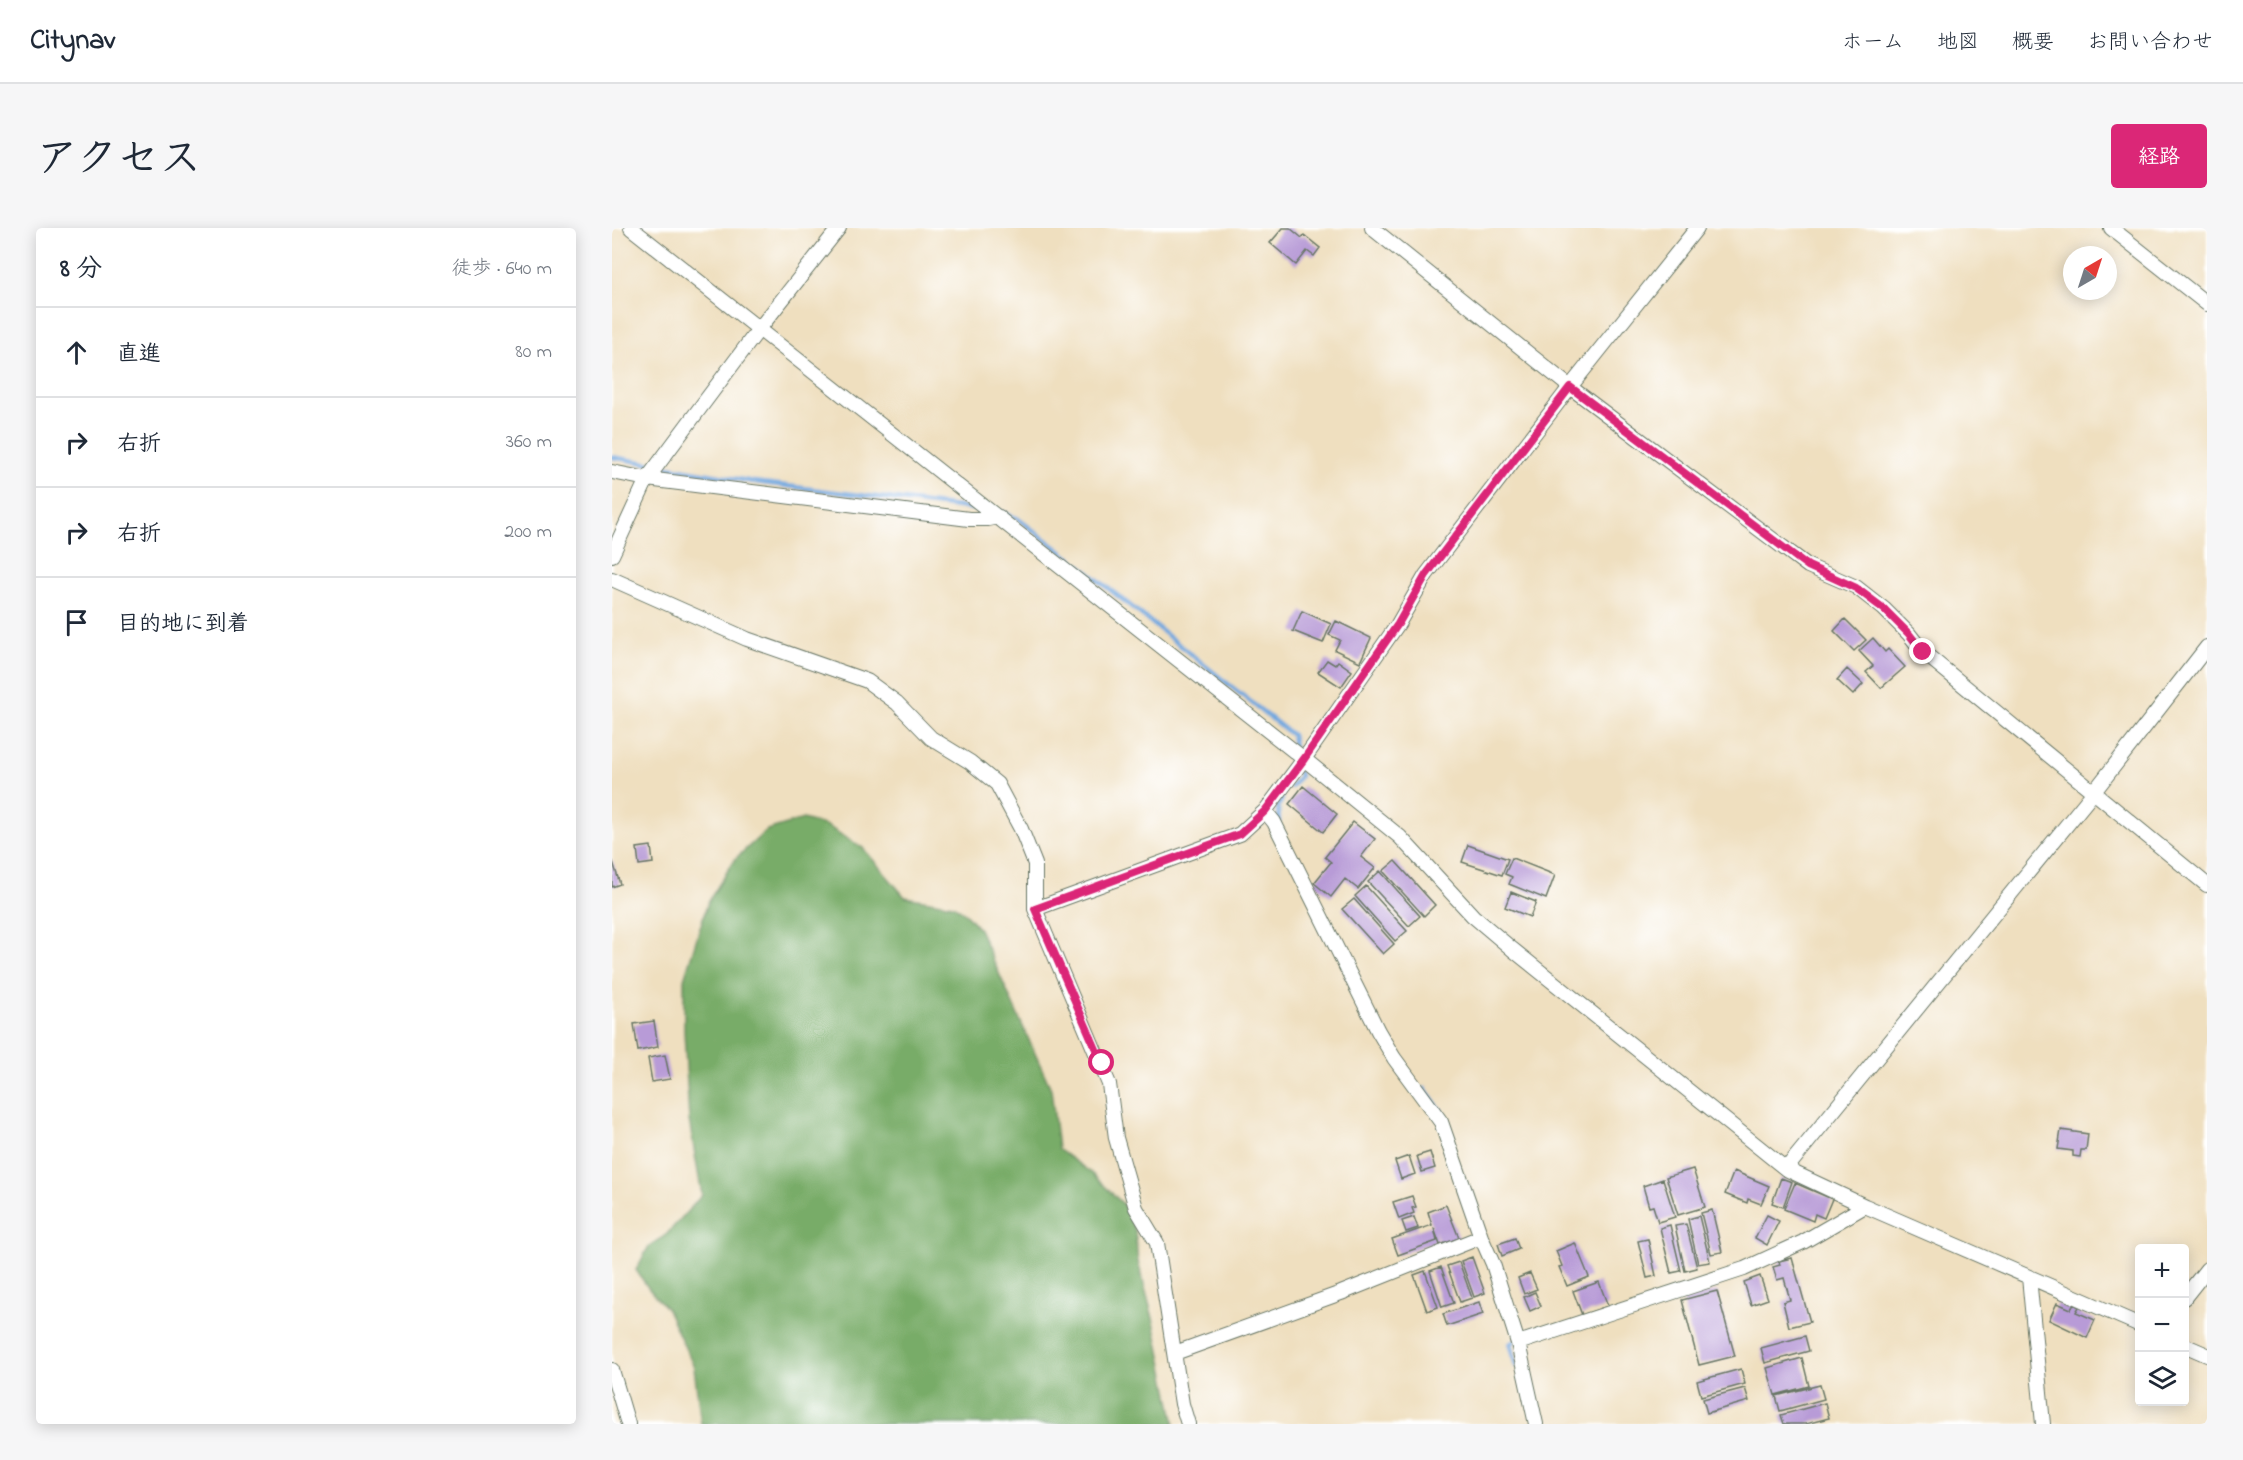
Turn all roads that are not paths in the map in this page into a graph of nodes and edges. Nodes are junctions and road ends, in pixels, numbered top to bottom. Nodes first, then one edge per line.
1 (632, 228) edge
2 (839, 228) edge
3 (1372, 228) edge
4 (1697, 228) edge
5 (2111, 228) edge
6 (2207, 304) edge
7 (759, 329) junction
8 (1570, 387) junction
9 (612, 472) edge
10 (647, 479) junction
11 (999, 517) junction
12 (612, 555) edge
13 (612, 579) edge
14 (2207, 647) edge
15 (1304, 759) junction
16 (2093, 793) junction
17 (1265, 811) junction
18 (2207, 885) edge
19 (1035, 909) junction
20 (1786, 1169) junction
21 (1865, 1206) junction
22 (1481, 1237) junction
23 (2207, 1269) edge
24 (2029, 1277) junction
25 (2189, 1292) edge
26 (2135, 1323) edge
27 (1518, 1343) junction
28 (2189, 1347) edge
29 (1175, 1353) junction
30 (2207, 1355) edge
31 (612, 1370) edge
32 (628, 1424) edge
33 (1188, 1424) edge
34 (1536, 1424) edge
35 (2043, 1424) edge

1 - 7 street
2 - 7 street
3 - 8 street
4 - 8 street
5 - 6 street
7 - 10 street
7 - 11 street
8 - 15 street
8 - 16 street
9 - 10 street
10 - 11 street
10 - 12 street
11 - 15 street
13 - 19 street
14 - 16 street
15 - 17 street
15 - 20 street
16 - 18 street
16 - 20 street
17 - 19 street
17 - 22 street
19 - 29 street
20 - 21 street
21 - 24 street
21 - 27 street
22 - 27 street
22 - 29 street
23 - 25 street
24 - 26 street
24 - 35 street
27 - 34 street
28 - 30 street
29 - 33 street
31 - 32 street

